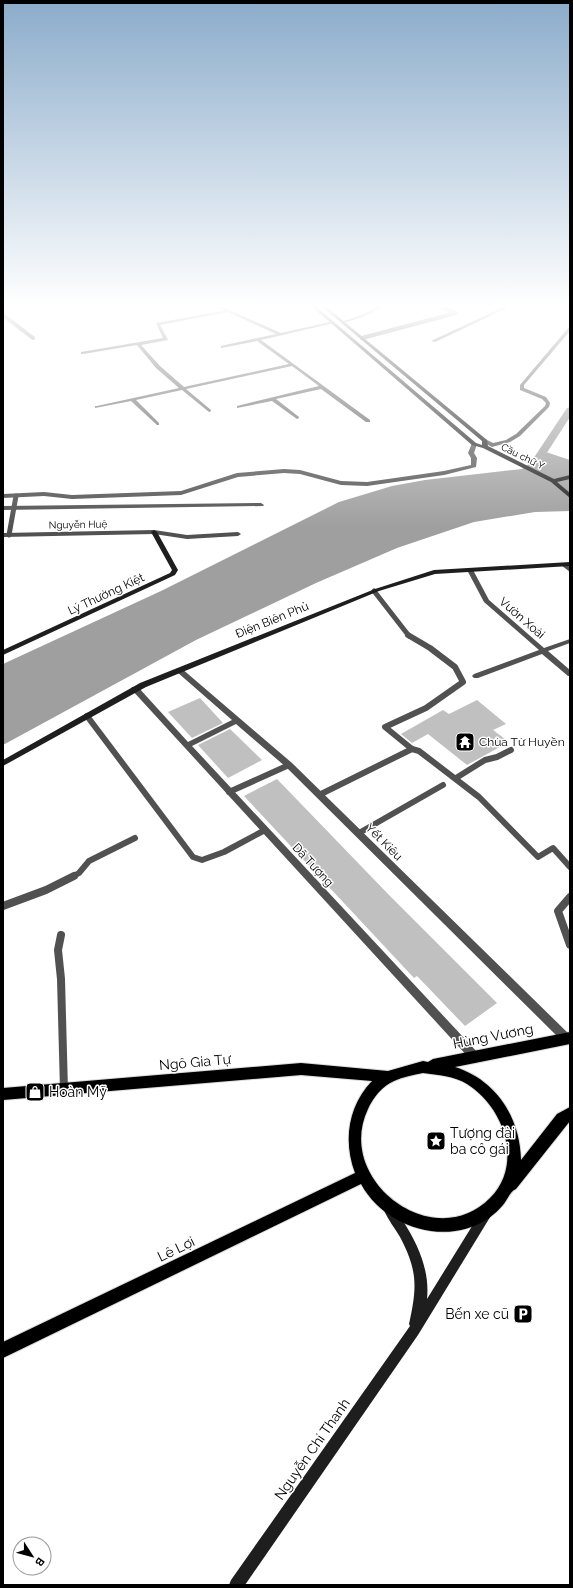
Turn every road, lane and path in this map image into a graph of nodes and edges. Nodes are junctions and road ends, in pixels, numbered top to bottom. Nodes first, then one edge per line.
1 (173, 379) edge
2 (224, 379) edge
3 (312, 379) edge
4 (398, 379) edge
5 (410, 379) edge
6 (527, 379) edge
7 (322, 387) junction
8 (184, 388) junction
9 (132, 399) junction
10 (272, 399) junction
11 (97, 407) dead end
12 (239, 407) dead end
13 (209, 411) dead end
14 (297, 418) dead end
15 (368, 421) dead end
16 (157, 424) dead end
17 (485, 441) junction
18 (474, 444) junction
19 (485, 447) junction
20 (570, 477) edge
21 (553, 481) junction
22 (3, 496) edge
23 (16, 496) junction
24 (570, 496) edge
25 (261, 505) dead end
26 (3, 508) edge
27 (14, 508) junction
28 (154, 532) junction
29 (238, 534) dead end
30 (6, 535) edge
31 (567, 564) edge
32 (470, 570) junction
33 (570, 570) edge
34 (374, 591) junction
35 (570, 641) edge
36 (544, 652) junction
37 (3, 653) edge
38 (179, 670) junction
39 (570, 674) edge
40 (476, 676) dead end
41 (135, 689) junction
42 (87, 716) junction
43 (236, 720) junction
44 (187, 746) junction
45 (412, 749) junction
46 (511, 750) dead end
47 (3, 762) edge
48 (289, 765) junction
49 (456, 778) junction
50 (443, 785) dead end
51 (229, 792) junction
52 (319, 795) junction
53 (264, 830) junction
54 (359, 833) junction
55 (135, 838) dead end
56 (570, 867) edge
57 (570, 898) edge
58 (3, 906) edge
59 (61, 935) dead end
60 (570, 945) edge
61 (568, 1038) edge
62 (474, 1056) junction
63 (423, 1067) junction
64 (389, 1077) junction
65 (64, 1090) junction
66 (3, 1094) edge
67 (570, 1113) edge
68 (363, 1176) junction
69 (504, 1194) junction
70 (389, 1208) junction
71 (487, 1212) junction
72 (414, 1331) junction
73 (3, 1350) edge
74 (236, 1585) edge

1 - 8 street
2 - 8 street
3 - 7 street
4 - 18 street
5 - 17 street
6 - 17 street
7 - 10 street
7 - 15 street
8 - 9 street
8 - 13 street
9 - 11 street
9 - 16 street
10 - 12 street
10 - 14 street
17 - 19 street
18 - 19 street, Cầu chữ Y
18 - 23 street
19 - 21 street, Cầu chữ Y
20 - 21 street, Cầu chữ Y
21 - 24 street, Cầu chữ Y
22 - 23 street
23 - 27 lane
25 - 27 street
26 - 27 street
27 - 30 lane
28 - 29 street, Nguyễn Huệ
28 - 30 street, Nguyễn Huệ
28 - 37 street, Lý Thường Kiệt
31 - 32 street, Điện Biên Phủ
31 - 33 street
32 - 34 street, Điện Biên Phủ
32 - 36 street, Vườn Xoài
34 - 38 street, Điện Biên Phủ
34 - 45 lane
35 - 36 street
36 - 39 street, Vườn Xoài
36 - 40 street
38 - 41 street, Điện Biên Phủ
38 - 43 street, Yết Kiêu
41 - 42 street, Điện Biên Phủ
41 - 44 street, Dã Tượng
42 - 47 street, Điện Biên Phủ
42 - 53 lane
43 - 44 street
43 - 48 street, Yết Kiêu
44 - 51 street, Dã Tượng
45 - 49 lane
45 - 52 lane
46 - 49 lane
48 - 51 lane
48 - 52 street, Yết Kiêu
49 - 56 lane
50 - 54 lane
51 - 53 street, Dã Tượng
52 - 54 street, Yết Kiêu
53 - 62 street, Dã Tượng
54 - 61 street, Yết Kiêu
55 - 58 lane
57 - 60 lane
59 - 65 lane
61 - 62 main road, Hùng Vương
62 - 63 main road, Hùng Vương
63 - 64 main road, Hùng Vương
63 - 69 main road
64 - 65 main road, Ngô Gia Tự
64 - 68 main road
65 - 66 main road, Ngô Gia Tự
67 - 69 main road
68 - 70 main road
68 - 73 main road, Lê Lợi
69 - 71 main road
70 - 71 main road
70 - 72 street, Nguyễn Chí Thanh
71 - 72 street, Nguyễn Chí Thanh
72 - 74 street, Nguyễn Chí Thanh

